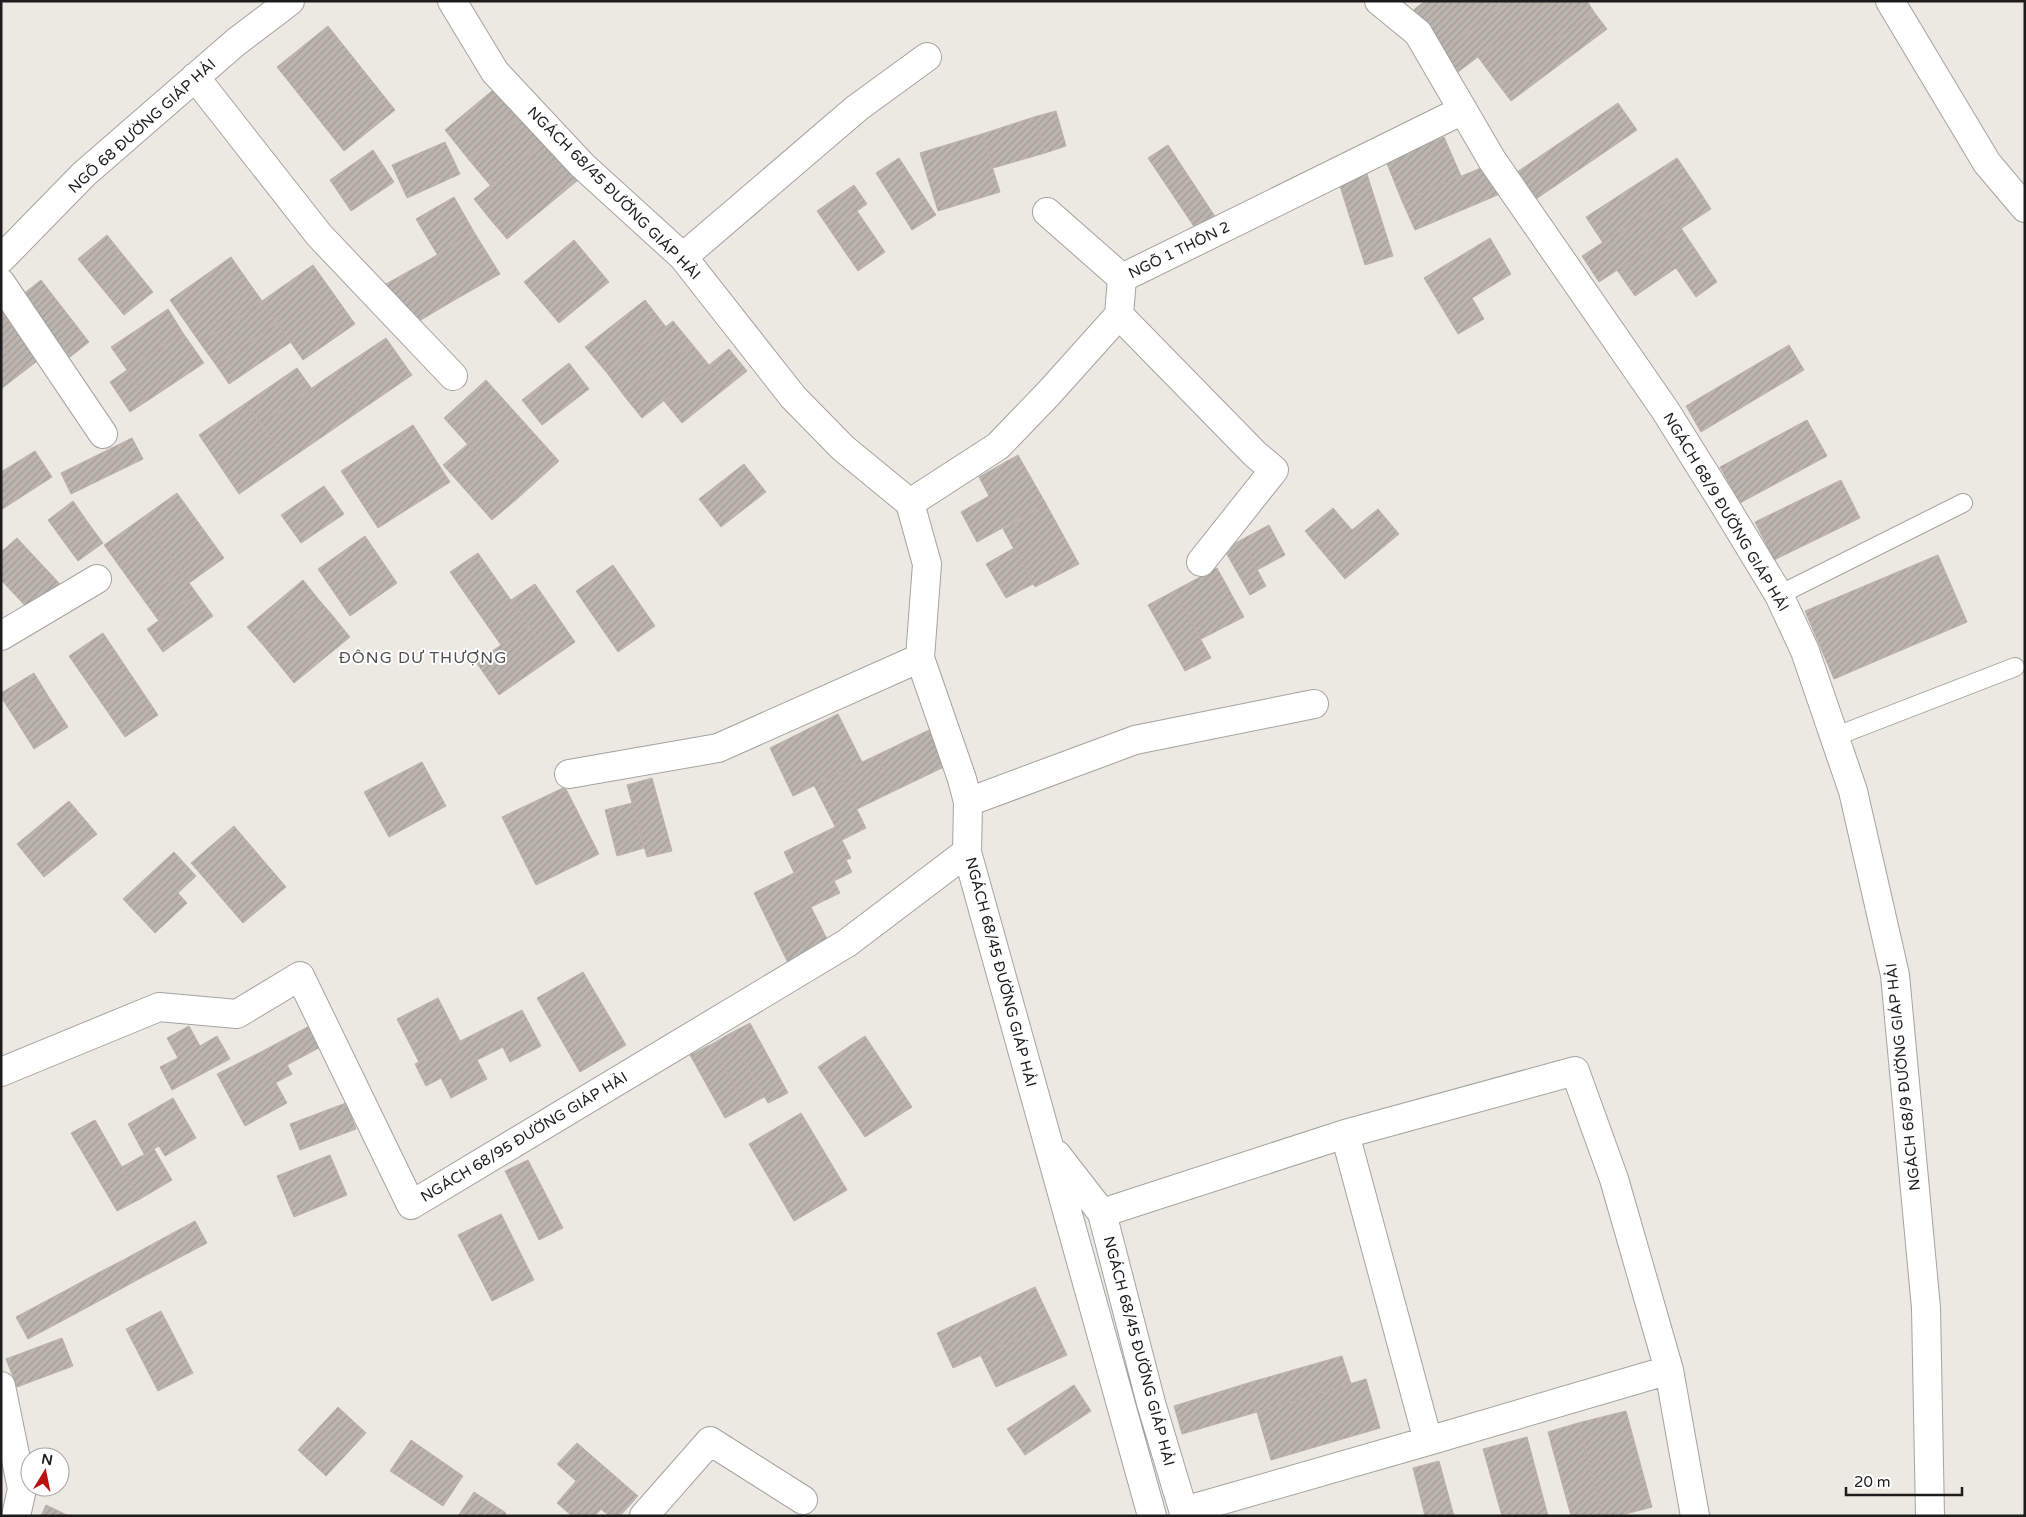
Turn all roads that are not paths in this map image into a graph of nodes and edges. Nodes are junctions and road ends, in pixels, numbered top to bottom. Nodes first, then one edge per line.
1 (290, 1) edge
2 (452, 1) edge
3 (1379, 1) edge
4 (1890, 1) edge
5 (928, 57) dead end
6 (195, 77) junction
7 (1463, 110) junction
8 (2025, 208) edge
9 (1047, 212) dead end
10 (683, 257) junction
11 (1, 259) edge
12 (1122, 278) junction
13 (1, 283) edge
14 (1119, 315) junction
15 (453, 376) dead end
16 (103, 434) dead end
17 (910, 503) junction
18 (1962, 503) dead end
19 (1201, 562) dead end
20 (97, 580) dead end
21 (1779, 595) junction
22 (1, 636) edge
23 (920, 658) junction
24 (2015, 667) dead end
25 (1314, 704) dead end
26 (1834, 737) junction
27 (569, 774) dead end
28 (968, 802) junction
29 (967, 852) junction
30 (1, 1072) edge
31 (1345, 1134) junction
32 (1048, 1144) junction
33 (1102, 1213) junction
34 (1669, 1370) junction
35 (1, 1386) edge
36 (1428, 1441) junction
37 (803, 1500) dead end
38 (1184, 1513) edge
39 (16, 1516) edge
40 (644, 1516) edge
41 (1152, 1516) edge
42 (1695, 1516) edge
43 (1930, 1516) edge

1 - 6 street, NGÕ 68 ĐƯỜNG GIÁP HẢI
2 - 10 street, NGÁCH 68/45 ĐƯỜNG GIÁP HẢI
3 - 7 street, NGÁCH 68/9 ĐƯỜNG GIÁP HẢI
4 - 8 street
5 - 10 street
6 - 11 street, NGÕ 68 ĐƯỜNG GIÁP HẢI
6 - 15 street
7 - 12 street, NGÕ 1 THÔN 2
7 - 21 street, NGÁCH 68/9 ĐƯỜNG GIÁP HẢI
9 - 12 street
10 - 17 street, NGÁCH 68/45 ĐƯỜNG GIÁP HẢI
12 - 14 street, NGÕ 1 THÔN 2
13 - 16 street
14 - 17 street
14 - 19 street
17 - 23 street, NGÁCH 68/45 ĐƯỜNG GIÁP HẢI
18 - 21 lane
20 - 22 street
21 - 26 street, NGÁCH 68/9 ĐƯỜNG GIÁP HẢI
23 - 27 street
23 - 28 street, NGÁCH 68/45 ĐƯỜNG GIÁP HẢI
24 - 26 lane
25 - 28 street
26 - 43 street, NGÁCH 68/9 ĐƯỜNG GIÁP HẢI
28 - 29 street, NGÁCH 68/45 ĐƯỜNG GIÁP HẢI
29 - 30 street, NGÁCH 68/95 ĐƯỜNG GIÁP HẢI
29 - 32 street, NGÁCH 68/45 ĐƯỜNG GIÁP HẢI
31 - 33 street
31 - 34 street
31 - 36 street
32 - 33 street, NGÁCH 68/45 ĐƯỜNG GIÁP HẢI
32 - 41 street, NGÁCH 68/45 ĐƯỜNG GIÁP HẢI
33 - 38 street, NGÁCH 68/45 ĐƯỜNG GIÁP HẢI
34 - 36 street
34 - 42 street
35 - 39 street
36 - 38 street
37 - 40 street

